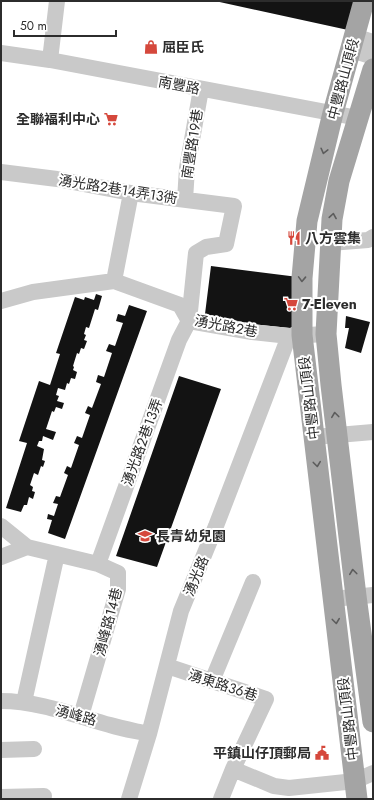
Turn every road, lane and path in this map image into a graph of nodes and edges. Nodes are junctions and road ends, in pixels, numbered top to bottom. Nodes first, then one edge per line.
1 (57, 1) edge
2 (364, 1) edge
3 (359, 43) edge
4 (1, 53) edge
5 (373, 56) edge
6 (50, 60) junction
7 (373, 69) edge
8 (201, 89) junction
9 (333, 114) junction
10 (358, 118) junction
11 (1, 172) edge
12 (131, 193) junction
13 (185, 200) junction
14 (373, 237) edge
15 (330, 243) junction
16 (114, 281) junction
17 (1, 301) edge
18 (189, 320) junction
19 (326, 334) junction
20 (296, 335) junction
21 (373, 432) edge
22 (337, 436) junction
23 (314, 437) junction
24 (1, 526) edge
25 (27, 547) junction
26 (57, 554) junction
27 (1, 557) edge
28 (98, 564) junction
29 (253, 582) dead end
30 (364, 595) edge
31 (334, 599) junction
32 (167, 666) junction
33 (212, 681) junction
34 (1, 701) edge
35 (24, 702) junction
36 (81, 716) junction
37 (373, 722) edge
38 (149, 734) junction
39 (34, 749) dead end
40 (1, 750) edge
41 (233, 769) junction
42 (362, 784) edge
43 (289, 793) edge
44 (44, 796) dead end
45 (1, 797) edge
46 (129, 799) edge
47 (221, 799) edge

1 - 6 street
2 - 3 main road, 中豐路山頂段
3 - 5 street
3 - 9 main road, 中豐路山頂段
4 - 6 street, 南豐路
6 - 8 street, 南豐路
7 - 10 main road, 中豐路山頂段
8 - 9 street, 南豐路
8 - 13 street, 南豐路19巷
9 - 10 street, 南豐路
9 -> 20 main road, 中豐路山頂段
15 -> 10 main road, 中豐路山頂段
11 - 12 street, 湧光路2巷14弄13衖
12 - 13 street, 湧光路2巷14弄13衖
12 - 16 street
13 - 18 street, 湧光路2巷14弄13衖
14 - 15 street
15 - 19 main road, 中豐路山頂段
16 - 17 street
16 - 18 street, 湧光路2巷
18 - 20 street, 湧光路2巷
18 - 28 street, 湧光路2巷13弄
19 - 20 street, 湧光路2巷
22 -> 19 main road, 中豐路山頂段
20 - 23 main road, 中豐路山頂段
20 - 32 street, 湧光路
21 - 22 street
22 - 23 street
30 -> 22 main road, 中豐路山頂段
23 -> 31 main road, 中豐路山頂段
24 - 25 street
25 - 26 street, 湧峰路14巷
25 - 27 street
26 - 28 street, 湧峰路14巷
26 - 35 street
28 - 36 street, 湧峰路14巷
29 - 33 street
30 - 31 street
30 - 37 main road, 中豐路山頂段
31 -> 42 main road, 中豐路山頂段
32 - 33 street, 湧東路36巷
32 - 38 street, 湧光路
33 - 41 street, 湧東路36巷
34 - 35 street, 湧峰路
35 - 36 street, 湧峰路
36 - 38 street, 湧峰路
38 - 46 street, 湧光路
39 - 40 street
41 - 43 street
41 - 47 street, 湧東路36巷
42 - 43 street
44 - 45 street

